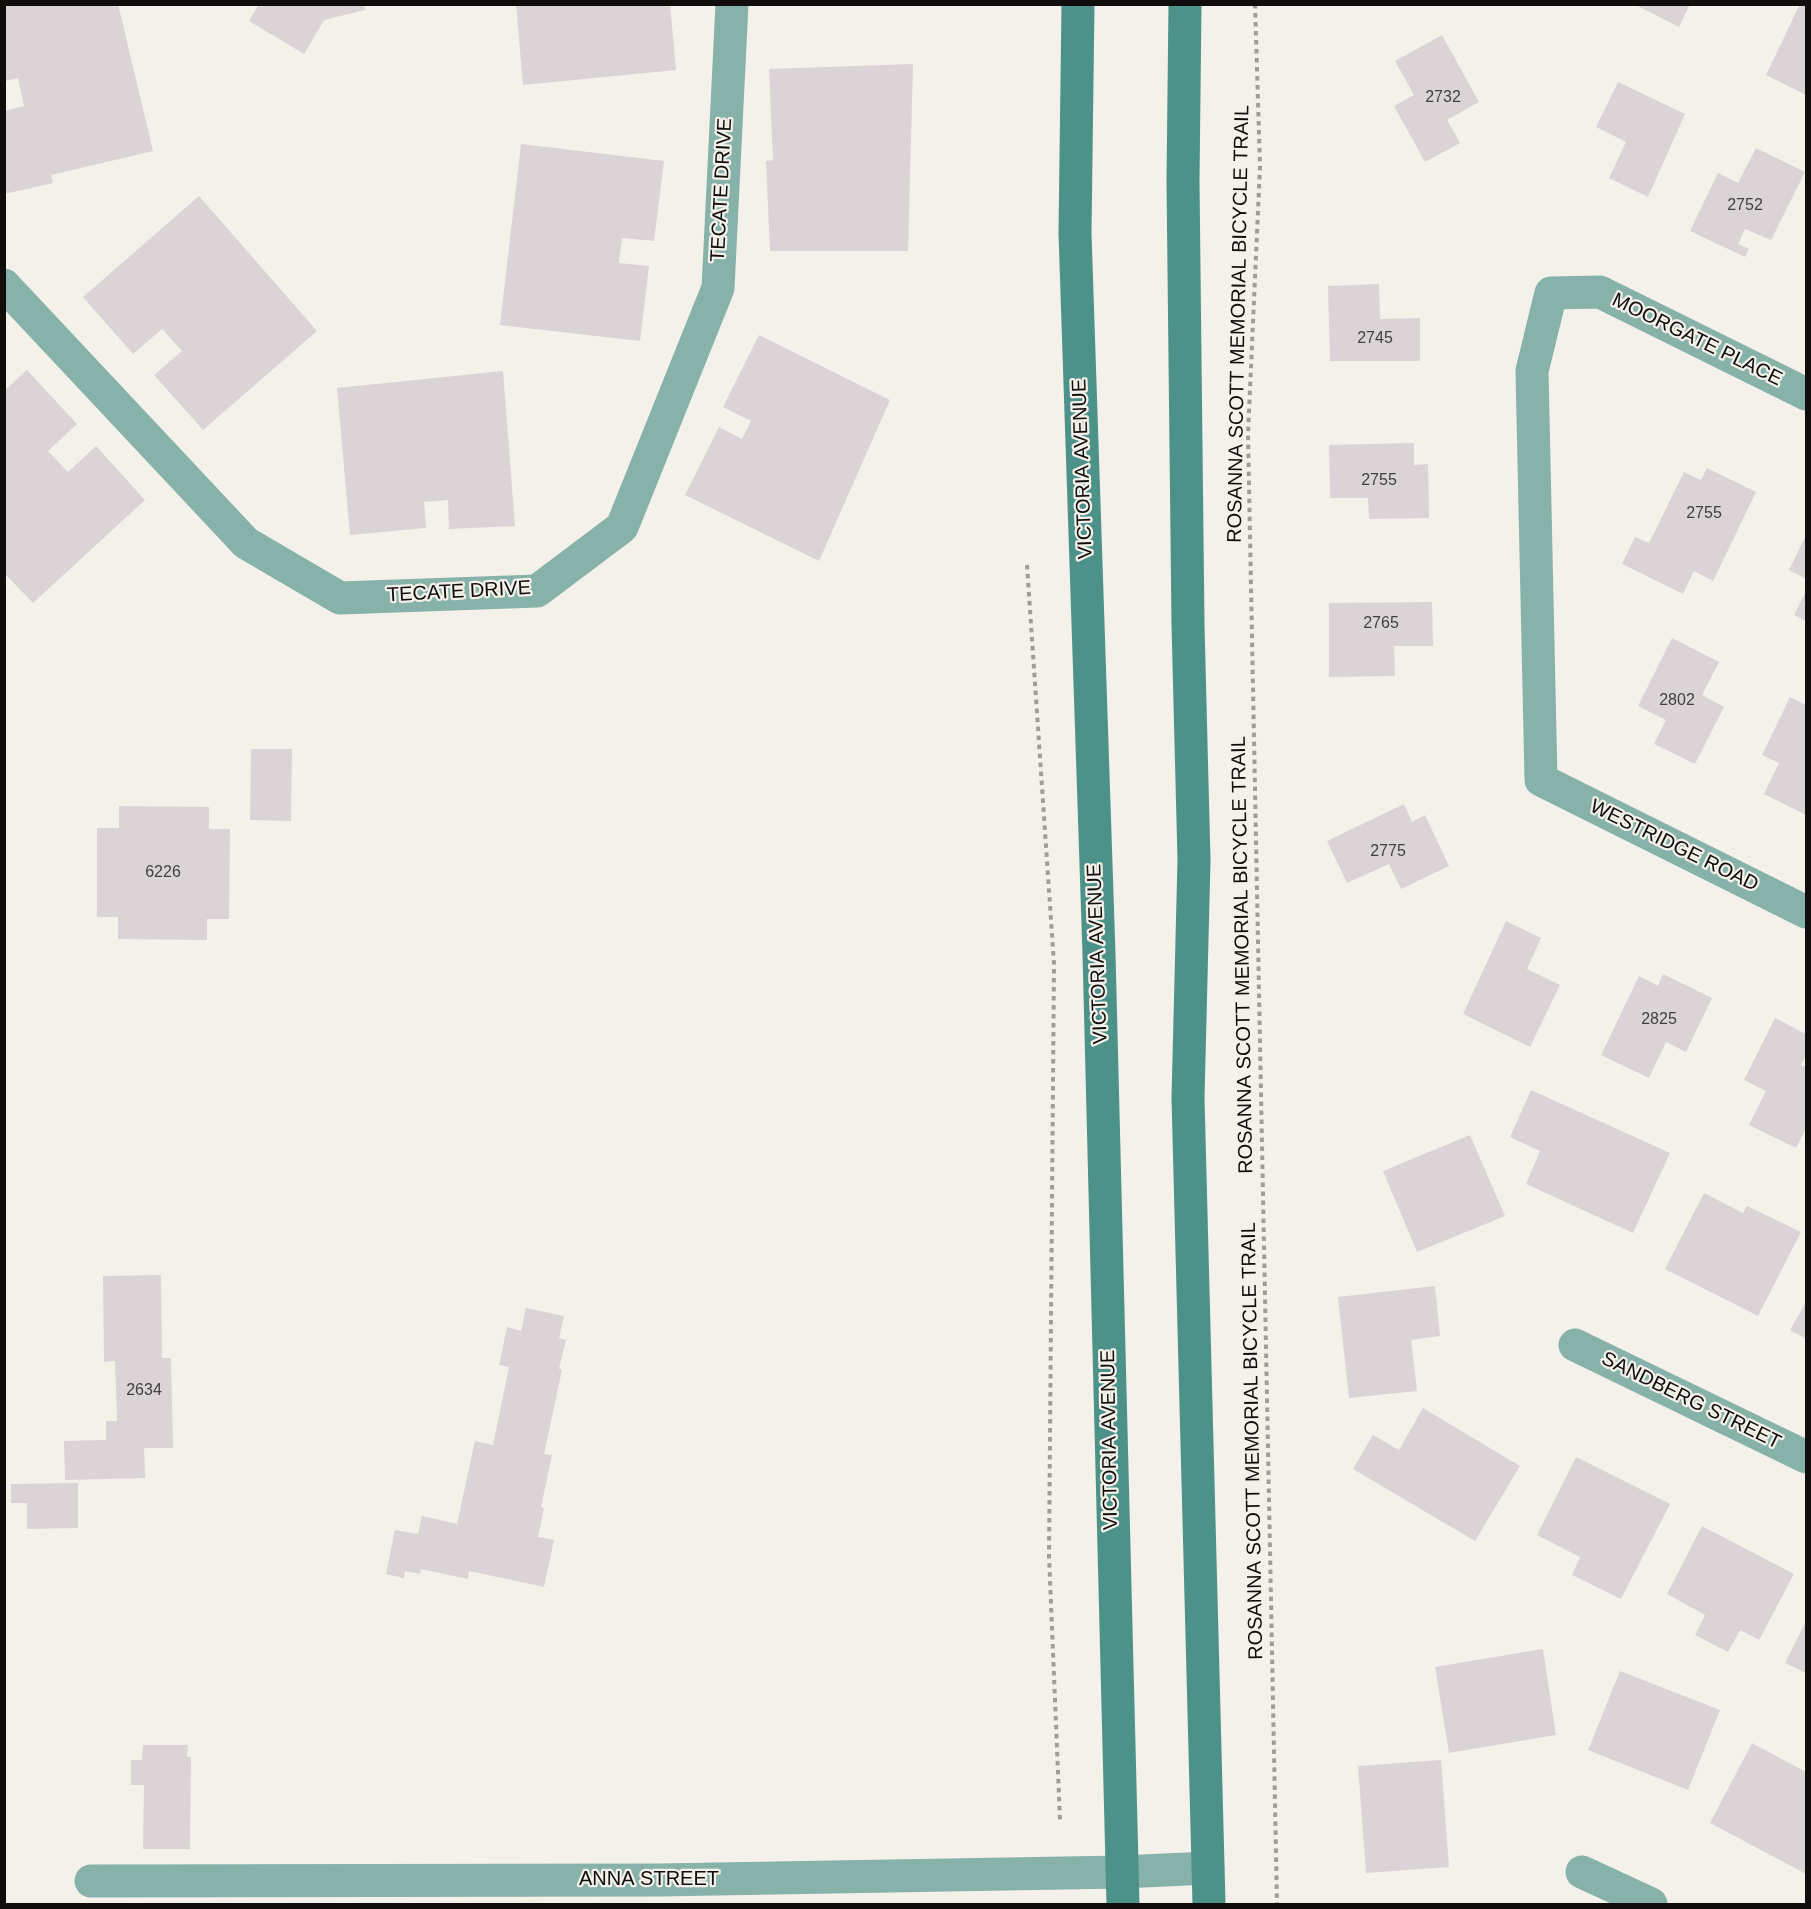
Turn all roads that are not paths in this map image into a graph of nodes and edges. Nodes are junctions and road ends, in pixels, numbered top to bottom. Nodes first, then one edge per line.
1 (732, 4) edge
2 (1078, 4) edge
3 (1185, 4) edge
4 (4, 285) edge
5 (1806, 394) edge
6 (1541, 780) joint
7 (1806, 912) edge
8 (1575, 1345) dead end
9 (1806, 1457) edge
10 (1208, 1868) junction
11 (1122, 1872) junction
12 (1582, 1872) dead end
13 (91, 1881) dead end
14 (1123, 1905) edge
15 (1209, 1905) edge
16 (1651, 1905) edge

1 - 4 street, TECATE DRIVE
2 - 11 main road, VICTORIA AVENUE
3 - 10 main road
5 - 6 street, MOORGATE PLACE
6 - 7 street, WESTRIDGE ROAD
8 - 9 street, SANDBERG STREET
10 - 11 street, ANNA STREET
10 - 15 main road
11 - 13 street, ANNA STREET
11 - 14 main road, VICTORIA AVENUE
12 - 16 street

